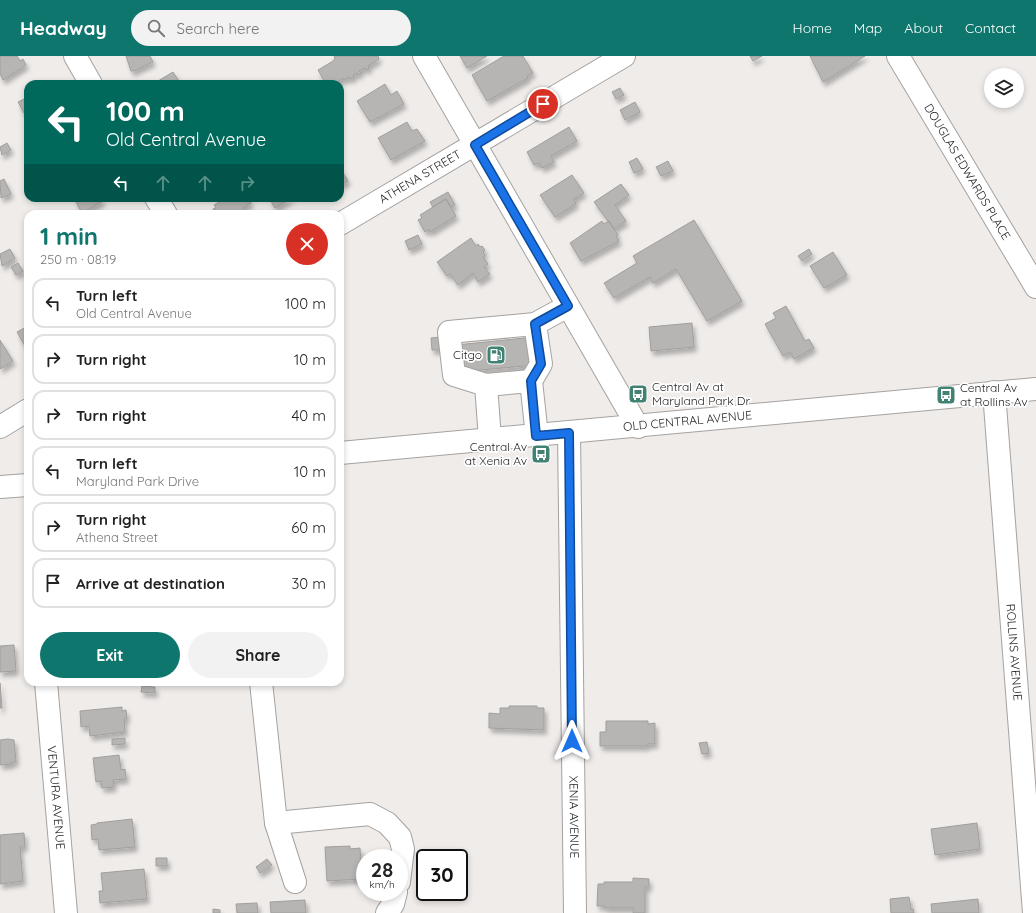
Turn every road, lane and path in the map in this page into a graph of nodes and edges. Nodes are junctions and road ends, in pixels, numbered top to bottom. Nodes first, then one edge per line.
1 (75, 56) edge
2 (424, 56) edge
3 (624, 56) edge
4 (898, 56) edge
5 (89, 80) edge
6 (475, 145) junction
7 (344, 222) edge
8 (1036, 288) edge
9 (568, 306) junction
10 (535, 324) junction
11 (531, 381) junction
12 (486, 385) junction
13 (1036, 389) edge
14 (994, 392) junction
15 (24, 412) edge
16 (0, 427) edge
17 (638, 427) junction
18 (569, 433) junction
19 (536, 436) junction
20 (490, 439) junction
21 (344, 454) edge
22 (24, 485) edge
23 (0, 487) edge
24 (46, 686) edge
25 (261, 686) edge
26 (1030, 754) edge
27 (276, 823) junction
28 (403, 849) edge
29 (295, 882) dead end
30 (394, 901) edge
31 (66, 913) edge
32 (388, 913) edge
33 (575, 913) edge
34 (1034, 913) edge

1 - 5 street
2 - 6 street
3 - 6 street, ATHENA STREET
4 - 8 street, DOUGLAS EDWARDS PLACE
6 - 7 street, ATHENA STREET
6 - 9 street
9 - 10 street
9 - 17 street
10 - 11 street
10 - 12 street
11 - 12 street
11 - 19 street
12 - 20 street
13 - 14 street, OLD CENTRAL AVENUE
14 - 17 street, OLD CENTRAL AVENUE
14 - 26 street, ROLLINS AVENUE
15 - 16 street
17 - 18 street, OLD CENTRAL AVENUE
18 - 19 street, OLD CENTRAL AVENUE
18 - 33 street, XENIA AVENUE
19 - 20 street, OLD CENTRAL AVENUE
20 - 21 street, OLD CENTRAL AVENUE
22 - 23 street
24 - 31 street, VENTURA AVENUE
25 - 27 street
26 - 34 street, ROLLINS AVENUE
27 - 28 street
27 - 29 street
30 - 32 street

